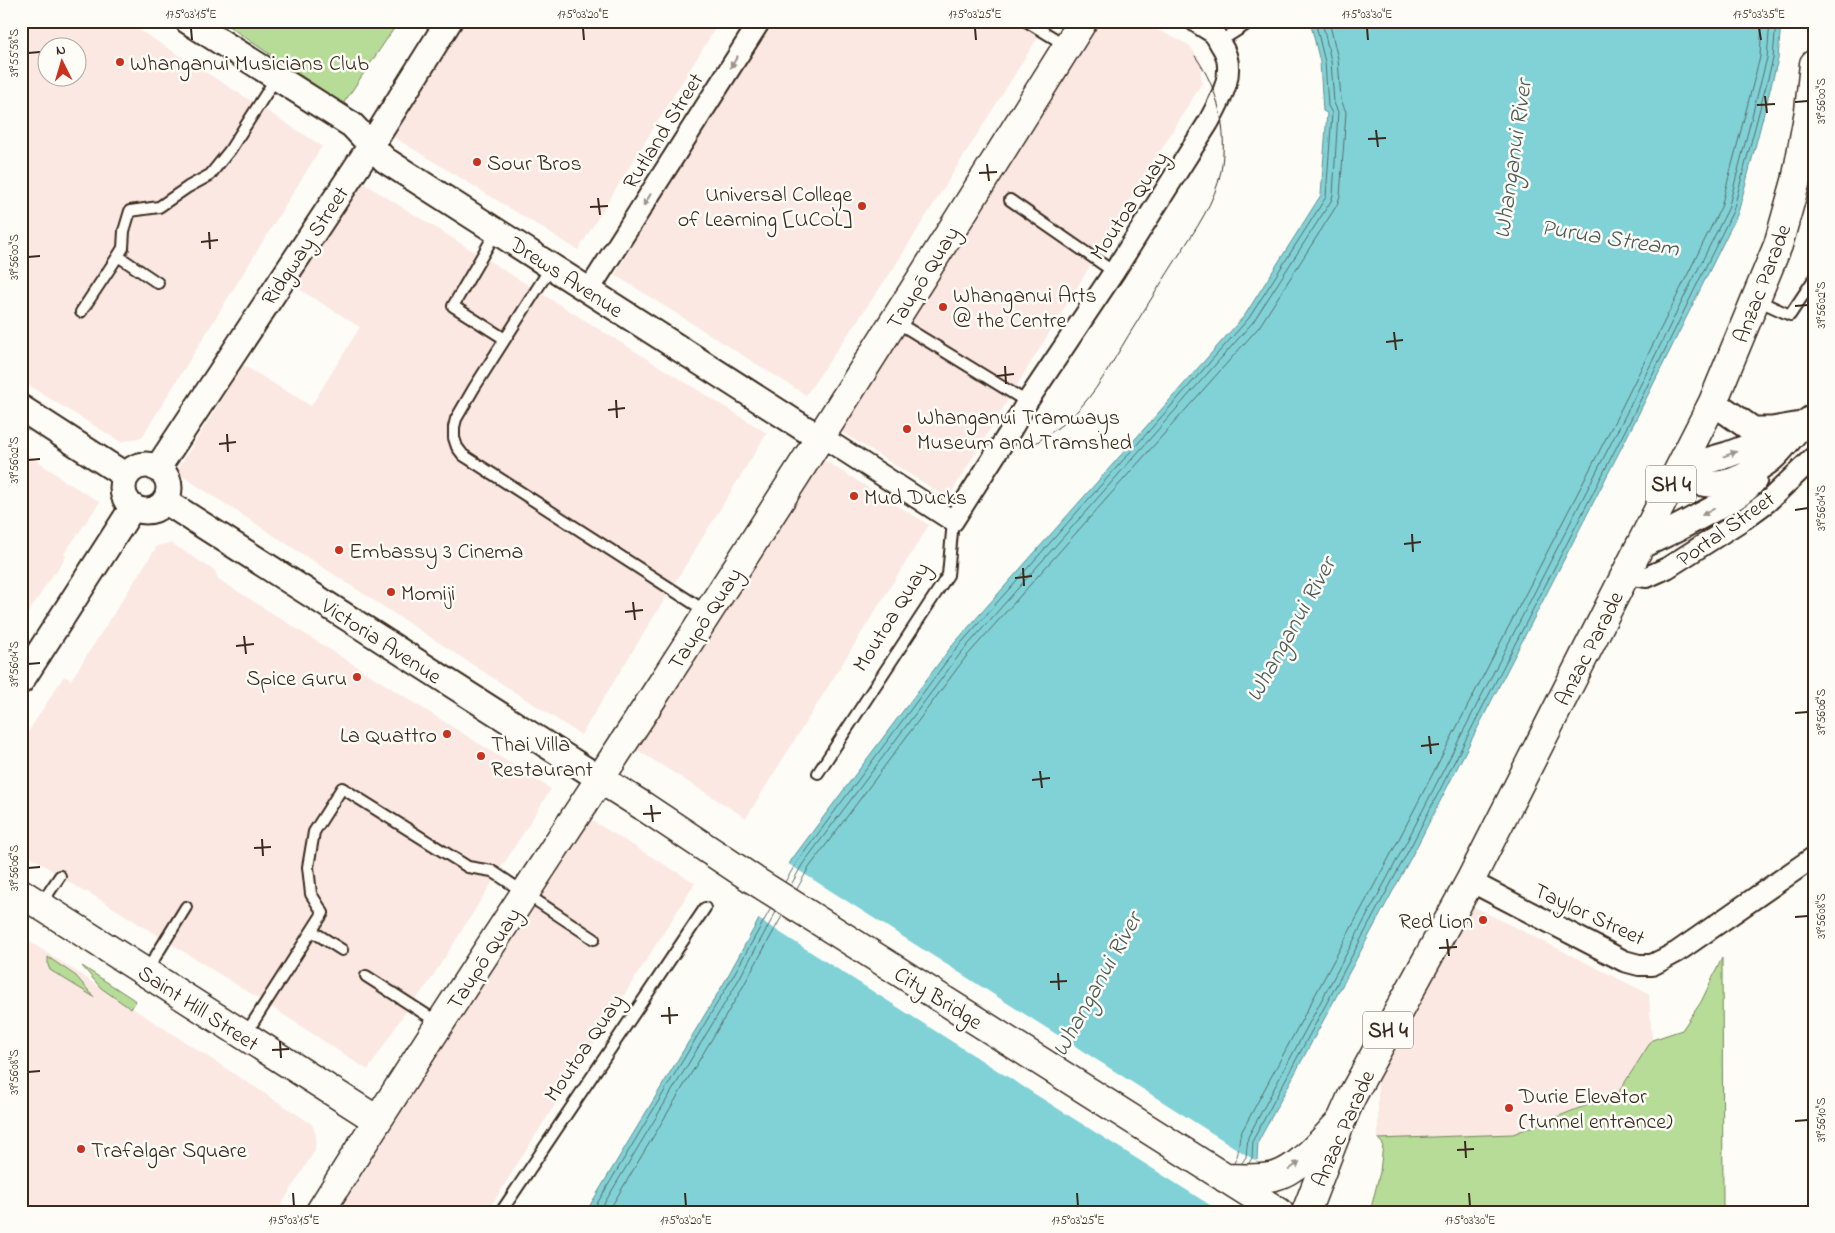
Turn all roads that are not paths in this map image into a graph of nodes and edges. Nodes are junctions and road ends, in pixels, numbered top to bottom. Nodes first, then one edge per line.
1 (188, 21) edge
2 (449, 21) edge
3 (760, 21) edge
4 (1026, 21) edge
5 (1084, 21) edge
6 (1195, 21) edge
7 (1252, 21) edge
8 (1219, 42) junction
9 (1067, 47) junction
10 (1814, 64) edge
11 (276, 77) junction
12 (372, 144) junction
13 (1805, 182) edge
14 (1010, 200) dead end
15 (497, 231) junction
16 (118, 256) junction
17 (552, 266) junction
18 (1114, 272) junction
19 (1814, 279) edge
20 (158, 282) dead end
21 (589, 290) junction
22 (1756, 300) junction
23 (81, 312) dead end
24 (894, 320) junction
25 (505, 339) junction
26 (1026, 402) junction
27 (1712, 402) junction
28 (21, 408) edge
29 (1807, 421) edge
30 (1772, 430) junction
31 (821, 437) junction
32 (1814, 457) edge
33 (1771, 459) junction
34 (1680, 466) junction
35 (157, 468) junction
36 (126, 476) junction
37 (165, 500) junction
38 (133, 507) junction
39 (953, 522) junction
40 (1639, 546) junction
41 (1625, 574) junction
42 (708, 612) junction
43 (21, 681) edge
44 (818, 773) dead end
45 (600, 779) junction
46 (1814, 857) edge
47 (60, 876) dead end
48 (1470, 882) junction
49 (525, 893) junction
50 (31, 899) edge
51 (186, 907) dead end
52 (705, 908) dead end
53 (312, 931) junction
54 (594, 939) dead end
55 (342, 950) dead end
56 (146, 973) junction
57 (366, 976) dead end
58 (440, 1024) junction
59 (245, 1036) junction
60 (376, 1120) junction
61 (1341, 1121) junction
62 (1238, 1182) junction
63 (320, 1212) edge
64 (501, 1212) edge
65 (1279, 1212) edge
66 (1306, 1212) edge

1 - 11 street, Drews Avenue
2 - 12 street, Ridgway Street
3 -> 21 street, Rutland Street
4 - 9 lane
5 - 9 main road, Taupō Quay
6 - 8 street, Moutoa Quay
7 - 8 lane
8 - 18 street, Moutoa Quay
9 - 24 main road, Taupō Quay
10 - 13 main road, Anzac Parade / SH 4
11 - 12 street, Drews Avenue
11 - 16 lane
12 - 15 street, Drews Avenue
12 - 35 street, Ridgway Street
13 - 22 main road, Anzac Parade / SH 4
14 - 18 lane
15 - 17 street, Drews Avenue
15 - 25 lane
16 - 20 lane
16 - 23 lane
17 - 21 street, Drews Avenue
17 - 25 lane
18 - 26 street, Moutoa Quay
19 - 22 lane
21 - 31 street, Drews Avenue
22 - 27 main road, Anzac Parade / SH 4
24 - 26 lane
24 - 31 main road, Taupō Quay
25 - 42 lane
26 - 39 street, Moutoa Quay
27 - 30 street, Portal Street
27 - 34 main road, Anzac Parade / SH 4
28 - 36 street
29 - 30 street, Portal Street
29 - 33 street, Portal Street
34 -> 30 street, Portal Street
31 - 39 street, Drews Avenue
31 - 42 main road, Taupō Quay
32 - 41 street, Portal Street
33 - 34 street, Portal Street
33 -> 40 street, Portal Street
34 - 40 main road, Anzac Parade / SH 4
35 - 36 street
35 - 37 street
36 - 38 street
37 - 38 street
37 - 45 street, Victoria Avenue
38 - 43 street
39 - 44 lane, Moutoa Quay
40 - 41 main road, Anzac Parade / SH 4
41 - 48 main road, Anzac Parade / SH 4
42 - 45 main road, Taupō Quay
45 - 49 main road, Taupō Quay
45 - 62 main road, City Bridge
46 - 48 street, Taylor Street
47 - 50 lane
48 - 61 main road, Anzac Parade / SH 4
49 - 53 lane
49 - 54 lane
49 - 58 main road, Taupō Quay
50 - 56 main road, Saint Hill Street
51 - 56 lane
52 - 64 lane, Moutoa Quay
53 - 55 lane
53 - 59 lane
56 - 59 main road, Saint Hill Street
57 - 58 lane
58 - 60 main road, Taupō Quay
59 - 60 main road, Saint Hill Street
60 - 63 main road, Taupō Quay
62 -> 61 main road
61 - 66 main road, Anzac Parade / SH 4
62 - 65 main road, City Bridge

